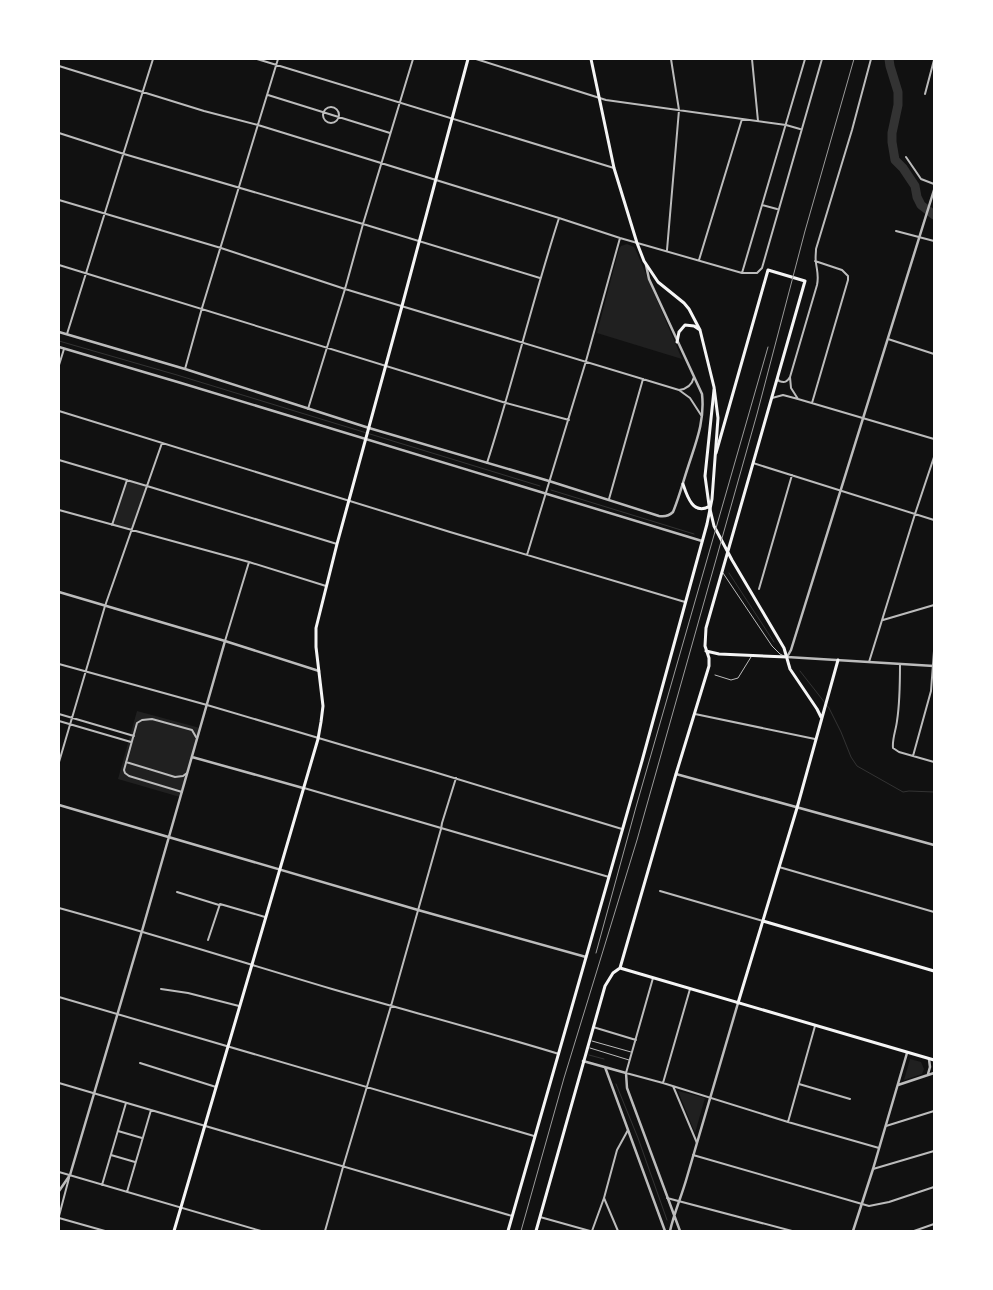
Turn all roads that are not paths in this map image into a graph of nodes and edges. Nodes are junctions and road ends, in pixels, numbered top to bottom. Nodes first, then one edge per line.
1 (153, 59) edge
2 (257, 59) edge
3 (278, 59) edge
4 (413, 59) edge
5 (468, 59) edge
6 (476, 59) edge
7 (591, 59) edge
8 (671, 59) edge
9 (752, 59) edge
10 (805, 59) edge
11 (822, 59) edge
12 (872, 59) edge
13 (930, 59) edge
14 (934, 60) edge
15 (277, 64) junction
16 (59, 66) edge
17 (142, 92) junction
18 (925, 94) dead end
19 (267, 95) junction
20 (599, 98) junction
21 (400, 103) junction
22 (679, 110) junction
23 (323, 113) junction
24 (338, 117) junction
25 (452, 118) junction
26 (742, 119) junction
27 (758, 121) junction
28 (258, 125) junction
29 (786, 125) junction
30 (801, 129) junction
31 (390, 132) junction
32 (59, 133) edge
33 (124, 154) junction
34 (906, 157) dead end
35 (381, 163) junction
36 (614, 168) junction
37 (435, 180) junction
38 (934, 184) edge
39 (238, 187) junction
40 (934, 190) edge
41 (59, 200) edge
42 (762, 205) junction
43 (778, 210) junction
44 (105, 213) junction
45 (559, 218) junction
46 (363, 224) junction
47 (896, 230) dead end
48 (919, 237) junction
49 (620, 238) junction
50 (418, 241) junction
51 (934, 242) edge
52 (637, 243) junction
53 (220, 248) junction
54 (667, 250) junction
55 (700, 260) junction
56 (815, 261) junction
57 (645, 264) junction
58 (59, 265) edge
59 (742, 272) junction
60 (86, 273) junction
61 (540, 278) junction
62 (345, 289) junction
63 (402, 306) junction
64 (202, 308) junction
65 (700, 330) junction
66 (59, 332) edge
67 (67, 334) junction
68 (888, 339) junction
69 (524, 342) junction
70 (677, 342) junction
71 (59, 347) edge
72 (64, 348) junction
73 (327, 348) junction
74 (934, 354) edge
75 (586, 361) junction
76 (59, 365) edge
77 (386, 366) junction
78 (184, 369) junction
79 (694, 376) junction
80 (778, 377) junction
81 (790, 377) junction
82 (643, 379) junction
83 (714, 387) junction
84 (679, 390) junction
85 (772, 398) junction
86 (798, 399) junction
87 (506, 403) junction
88 (812, 403) junction
89 (308, 408) junction
90 (59, 411) edge
91 (702, 417) junction
92 (863, 419) junction
93 (568, 420) junction
94 (368, 429) junction
95 (366, 438) junction
96 (934, 439) edge
97 (162, 443) junction
98 (716, 454) junction
99 (934, 457) edge
100 (59, 460) edge
101 (487, 463) junction
102 (753, 463) junction
103 (792, 475) junction
104 (128, 480) junction
105 (549, 482) junction
106 (683, 484) junction
107 (147, 486) junction
108 (841, 490) junction
109 (545, 494) junction
110 (609, 500) junction
111 (348, 501) junction
112 (711, 504) junction
113 (59, 510) edge
114 (915, 514) junction
115 (934, 520) edge
116 (112, 525) junction
117 (132, 530) junction
118 (702, 542) junction
119 (337, 544) junction
120 (527, 555) junction
121 (249, 562) junction
122 (722, 572) junction
123 (326, 586) junction
124 (759, 588) dead end
125 (59, 592) edge
126 (685, 602) junction
127 (934, 605) edge
128 (105, 606) junction
129 (883, 620) junction
130 (225, 641) junction
131 (706, 651) junction
132 (934, 651) edge
133 (751, 656) junction
134 (787, 657) junction
135 (838, 660) junction
136 (869, 662) junction
137 (59, 664) edge
138 (900, 664) junction
139 (934, 666) edge
140 (319, 671) junction
141 (85, 672) junction
142 (715, 675) dead end
143 (207, 705) junction
144 (59, 714) edge
145 (695, 714) junction
146 (821, 717) junction
147 (71, 718) junction
148 (59, 721) edge
149 (69, 724) junction
150 (134, 736) junction
151 (318, 739) junction
152 (815, 739) junction
153 (196, 740) junction
154 (132, 742) junction
155 (913, 756) junction
156 (192, 757) junction
157 (59, 762) edge
158 (126, 762) junction
159 (934, 762) edge
160 (187, 773) junction
161 (676, 774) junction
162 (456, 778) junction
163 (303, 788) junction
164 (182, 792) junction
165 (59, 805) edge
166 (797, 808) junction
167 (441, 829) junction
168 (622, 829) junction
169 (168, 838) junction
170 (934, 845) edge
171 (779, 867) junction
172 (280, 870) junction
173 (609, 877) junction
174 (660, 891) dead end
175 (177, 892) dead end
176 (219, 905) junction
177 (59, 908) edge
178 (418, 910) junction
179 (934, 912) edge
180 (266, 917) junction
181 (763, 921) junction
182 (142, 931) junction
183 (208, 940) dead end
184 (586, 957) junction
185 (252, 965) junction
186 (620, 968) junction
187 (934, 971) edge
188 (653, 978) junction
189 (161, 988) dead end
190 (690, 989) junction
191 (59, 997) edge
192 (738, 1003) junction
193 (240, 1006) junction
194 (391, 1006) junction
195 (118, 1014) junction
196 (815, 1026) junction
197 (593, 1027) junction
198 (589, 1040) junction
199 (636, 1040) junction
200 (228, 1046) junction
201 (587, 1048) junction
202 (632, 1052) junction
203 (907, 1053) junction
204 (559, 1054) junction
205 (929, 1059) junction
206 (630, 1060) junction
207 (934, 1060) edge
208 (583, 1061) junction
209 (140, 1063) dead end
210 (605, 1067) junction
211 (626, 1073) junction
212 (934, 1073) edge
213 (927, 1075) junction
214 (59, 1083) edge
215 (663, 1083) junction
216 (799, 1084) junction
217 (898, 1084) junction
218 (216, 1086) junction
219 (673, 1086) junction
220 (367, 1088) junction
221 (94, 1094) junction
222 (710, 1097) junction
223 (850, 1099) dead end
224 (126, 1103) junction
225 (151, 1110) junction
226 (934, 1111) edge
227 (788, 1122) junction
228 (205, 1126) junction
229 (886, 1126) junction
230 (628, 1130) junction
231 (118, 1131) junction
232 (536, 1136) junction
233 (143, 1138) junction
234 (697, 1143) junction
235 (879, 1148) junction
236 (934, 1151) edge
237 (111, 1155) junction
238 (693, 1155) junction
239 (135, 1162) junction
240 (343, 1167) junction
241 (873, 1169) junction
242 (59, 1172) edge
243 (70, 1175) junction
244 (102, 1185) junction
245 (934, 1187) edge
246 (59, 1191) edge
247 (127, 1192) junction
248 (604, 1198) junction
249 (667, 1198) junction
250 (680, 1201) junction
251 (862, 1204) junction
252 (181, 1208) junction
253 (513, 1216) junction
254 (674, 1216) junction
255 (59, 1217) edge
256 (540, 1217) junction
257 (934, 1224) edge
258 (105, 1231) edge
259 (174, 1231) edge
260 (261, 1231) edge
261 (325, 1231) edge
262 (508, 1231) edge
263 (536, 1231) edge
264 (591, 1231) edge
265 (618, 1231) edge
266 (665, 1231) edge
267 (670, 1231) edge
268 (680, 1231) edge
269 (792, 1231) edge
270 (853, 1231) edge
271 (914, 1231) edge

1 - 17 street
2 - 15 street
3 - 15 street
4 - 21 street
5 - 25 main road
6 - 20 street
7 - 20 main road
8 - 22 street
9 - 27 street
10 - 29 street
11 - 30 street
12 - 56 street
13 - 14 street
14 - 18 street
15 - 19 street
15 - 21 street
16 - 17 street
17 - 28 street
17 - 33 street
19 - 23 street
19 - 28 street
20 - 22 street
20 - 36 main road
21 - 25 street
21 - 31 street
22 - 26 street
22 - 54 street
23 - 24 street
23 - 24 street
23 - 24 street
24 - 31 street
25 - 36 street
25 - 37 main road
26 - 27 street
26 - 55 street
27 - 29 street
28 - 35 street
28 - 39 street
29 - 30 street
29 - 42 street
30 - 43 street
31 - 35 street
32 - 33 street
33 - 39 street
33 - 44 street
34 - 38 street
35 - 37 street
35 - 46 street
36 - 52 main road
37 - 45 street
37 - 50 main road
39 - 46 street
39 - 53 street
40 - 48 street
41 - 44 street
42 - 43 street
42 - 59 street
43 - 59 street
44 - 53 street
44 - 60 street
45 - 49 street
45 - 61 street
46 - 50 street
46 - 62 street
47 - 48 street
48 - 51 street
48 - 68 street
49 - 52 street
49 - 75 street
50 - 61 street
50 - 63 main road
52 - 54 street
52 - 57 main road
53 - 62 street
53 - 64 street
54 - 55 street
55 - 59 street
56 - 81 street
56 - 88 street
57 - 65 main road
57 - 70 street
58 - 60 street
60 - 64 street
60 - 67 street
61 - 69 street
62 - 63 street
62 - 73 street
63 - 69 street
63 - 77 main road
64 - 73 street
64 - 78 street
65 - 70 main road
65 - 83 main road
66 - 67 street
67 - 78 street
68 - 74 street
68 - 92 street
69 - 75 street
69 - 87 street
70 - 79 street
71 - 72 street
72 - 76 street
72 - 95 street
73 - 77 street
73 - 89 street
75 - 82 street
75 - 93 street
77 - 87 street
77 - 94 main road
78 - 89 street
79 - 84 street
79 - 91 street
80 - 81 street
80 - 85 main road
80 - 98 main road
81 - 86 street
82 - 84 street
82 - 110 street
83 - 98 main road
83 - 134 main road
84 - 91 street
85 - 86 street
85 - 102 main road
86 - 88 street
87 - 93 street
87 - 101 street
88 - 92 street
89 - 94 street
90 - 97 street
91 - 106 street
92 - 96 street
92 - 108 street
93 - 105 street
94 - 95 main road
94 - 101 street
95 - 109 street
95 - 111 main road
97 - 107 street
97 - 111 street
98 - 112 main road
99 - 114 street
100 - 104 street
101 - 105 street
102 - 103 street
102 - 122 main road
103 - 108 street
103 - 124 street
104 - 107 street
104 - 116 street
105 - 109 street
105 - 110 street
106 - 110 street
106 - 112 main road
107 - 117 street
107 - 119 street
108 - 114 street
108 - 134 street
109 - 118 street
109 - 120 street
111 - 119 main road
111 - 120 street
112 - 118 main road
113 - 116 street
114 - 115 street
114 - 129 street
116 - 117 street
117 - 121 street
117 - 128 street
118 - 126 main road
119 - 123 main road
120 - 126 street
121 - 123 street
121 - 130 street
122 - 131 main road
122 - 134 lane
123 - 140 main road
125 - 128 street
126 - 168 main road
127 - 129 street
128 - 130 street
128 - 141 street
129 - 136 street
130 - 140 street
130 - 143 street
131 - 133 main road
131 - 145 main road
132 - 139 street
133 - 134 main road
133 - 142 lane
134 - 135 street
134 - 146 main road
135 - 136 street
135 - 146 main road
136 - 138 street
137 - 141 street
138 - 139 street
138 - 155 street
139 - 155 street
140 - 151 main road
141 - 143 street
141 - 147 street
143 - 151 street
143 - 153 street
144 - 147 street
145 - 152 street
145 - 161 main road
146 - 152 main road
147 - 149 street
147 - 150 street
148 - 149 street
149 - 154 street
149 - 157 street
150 - 153 street
150 - 154 street
151 - 162 street
151 - 163 main road
152 - 166 main road
153 - 156 street
154 - 158 street
155 - 159 street
156 - 160 street
156 - 163 street
158 - 160 street
158 - 164 street
160 - 164 street
161 - 166 street
161 - 186 main road
162 - 167 street
162 - 168 street
163 - 167 street
163 - 172 main road
164 - 169 street
165 - 169 street
166 - 170 street
166 - 171 main road
167 - 173 street
167 - 178 street
168 - 173 main road
169 - 172 street
169 - 182 street
171 - 179 street
171 - 181 main road
172 - 178 street
172 - 180 main road
173 - 184 main road
174 - 181 street
175 - 176 street
176 - 180 street
176 - 183 street
177 - 182 street
178 - 184 street
178 - 194 street
180 - 185 main road
181 - 187 main road
181 - 192 main road
182 - 185 street
182 - 195 street
184 - 204 main road
185 - 193 main road
185 - 194 street
186 - 188 main road
186 - 197 main road
188 - 190 main road
188 - 199 street
189 - 193 street
190 - 192 main road
190 - 215 street
191 - 195 street
192 - 196 main road
192 - 222 street
193 - 200 main road
194 - 204 street
194 - 220 street
195 - 200 street
195 - 221 street
196 - 203 main road
196 - 216 street
197 - 198 main road
197 - 199 street
198 - 201 main road
198 - 202 lane
199 - 202 street
200 - 218 main road
200 - 220 street
201 - 206 lane
201 - 208 main road
202 - 206 street
203 - 205 main road
203 - 217 street
204 - 232 main road
205 - 207 main road
205 - 213 street
206 - 211 street
208 - 210 street
208 - 256 main road
209 - 218 street
210 - 211 street
210 - 230 street
211 - 215 street
211 - 249 street
212 - 213 street
213 - 217 street
214 - 221 street
215 - 219 street
216 - 223 street
216 - 227 street
217 - 229 street
218 - 228 main road
219 - 222 street
219 - 234 street
220 - 232 street
220 - 240 street
221 - 224 street
221 - 243 street
222 - 227 street
222 - 234 street
224 - 225 street
224 - 231 street
225 - 228 street
225 - 233 street
226 - 229 street
227 - 235 street
228 - 240 street
228 - 252 main road
229 - 235 street
230 - 248 street
230 - 266 street
231 - 233 street
231 - 237 street
232 - 253 main road
233 - 239 street
234 - 238 street
235 - 241 street
236 - 241 street
237 - 239 street
237 - 244 street
238 - 250 street
238 - 251 street
239 - 247 street
240 - 253 street
240 - 261 street
241 - 251 street
242 - 243 street
243 - 244 street
243 - 246 street
243 - 255 street
244 - 247 street
245 - 251 street
247 - 252 street
248 - 264 street
248 - 265 street
249 - 250 street
249 - 254 street
250 - 254 street
250 - 269 street
251 - 270 street
252 - 259 main road
252 - 260 street
253 - 262 main road
254 - 267 street
254 - 268 street
255 - 258 street
256 - 263 main road
256 - 264 street
257 - 271 street

